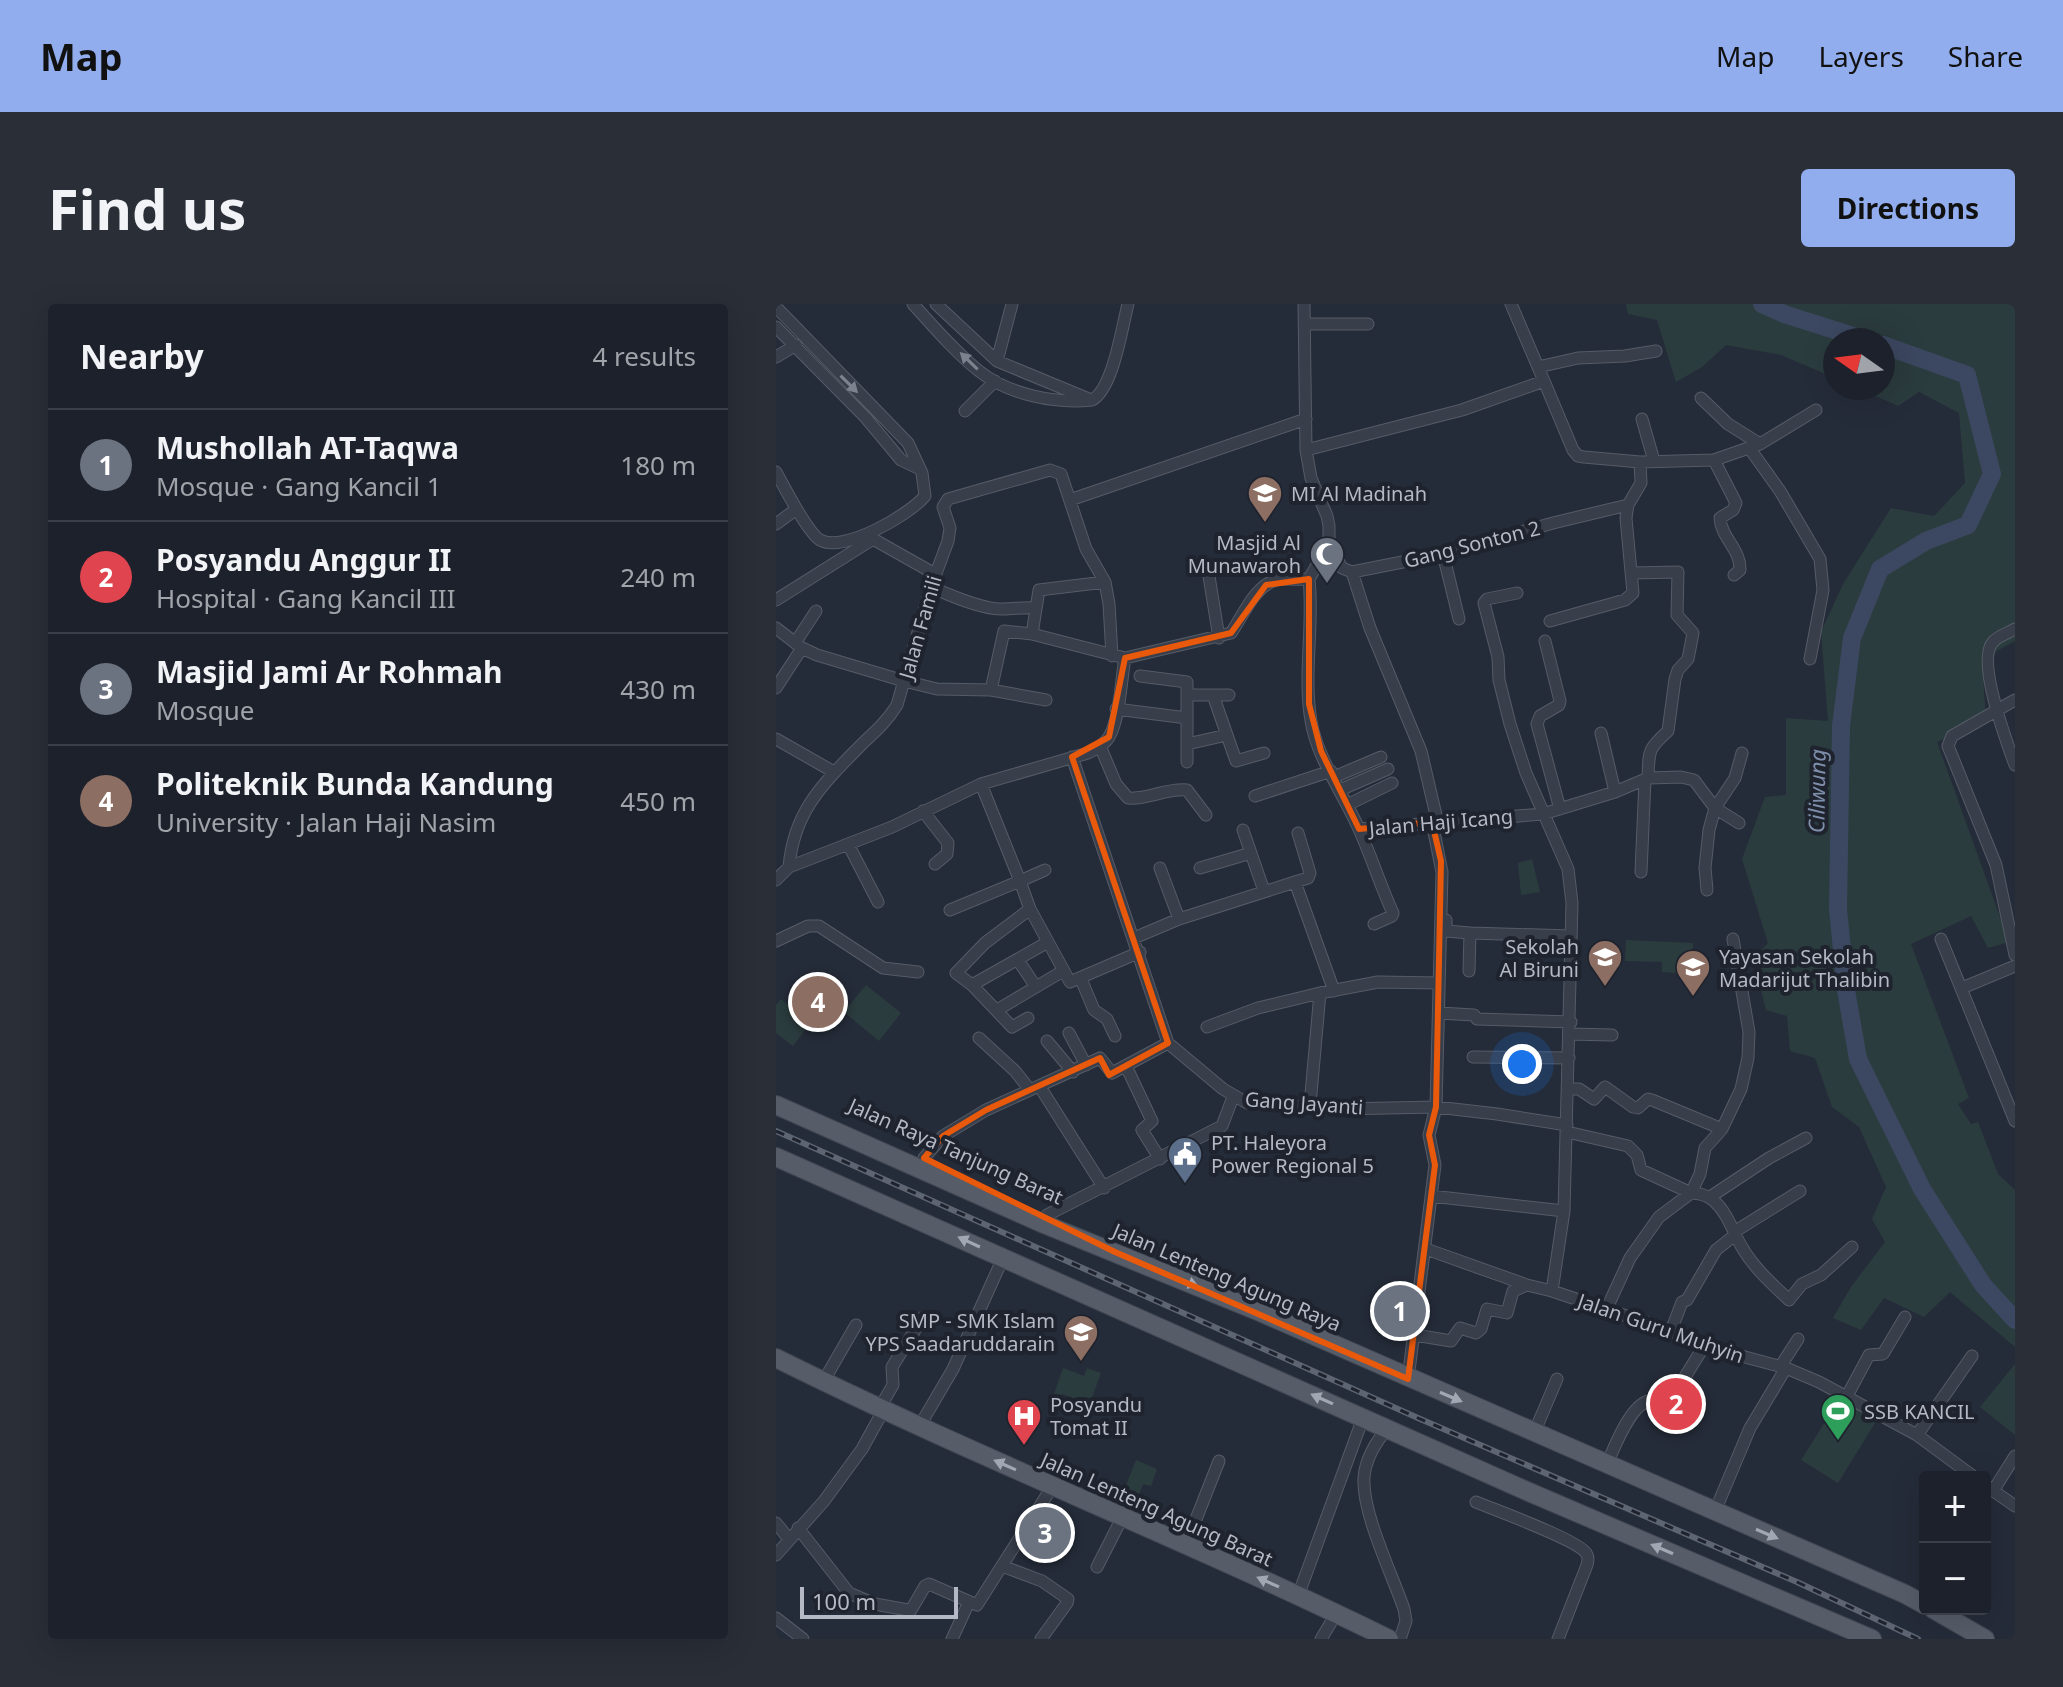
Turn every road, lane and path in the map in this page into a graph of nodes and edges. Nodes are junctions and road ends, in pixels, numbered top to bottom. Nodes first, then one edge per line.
1 (913, 304) edge
2 (936, 304) edge
3 (1012, 304) edge
4 (1128, 304) edge
5 (1304, 304) edge
6 (1511, 304) edge
7 (776, 307) edge
8 (1305, 324) junction
9 (1368, 324) dead end
10 (776, 327) edge
11 (796, 345) junction
12 (1656, 351) dead end
13 (776, 357) edge
14 (997, 361) junction
15 (1538, 367) junction
16 (995, 381) junction
17 (1544, 381) junction
18 (1701, 398) dead end
19 (1092, 400) junction
20 (1816, 410) dead end
21 (965, 411) dead end
22 (1306, 419) junction
23 (1642, 419) dead end
24 (1755, 447) junction
25 (1306, 450) junction
26 (1714, 460) junction
27 (1654, 461) junction
28 (1640, 462) junction
29 (920, 469) junction
30 (776, 472) edge
31 (1070, 500) junction
32 (1628, 505) junction
33 (791, 513) dead end
34 (776, 524) edge
35 (1329, 544) junction
36 (1443, 554) junction
37 (1208, 570) dead end
38 (1352, 572) junction
39 (1632, 573) junction
40 (935, 574) junction
41 (1734, 575) dead end
42 (1309, 579) junction
43 (1105, 582) junction
44 (931, 587) junction
45 (1517, 593) dead end
46 (776, 600) edge
47 (1035, 608) junction
48 (816, 611) dead end
49 (1459, 619) dead end
50 (1550, 621) dead end
51 (776, 628) edge
52 (2015, 629) edge
53 (1032, 634) junction
54 (1219, 638) junction
55 (1545, 641) dead end
56 (798, 646) junction
57 (1112, 656) junction
58 (1125, 658) junction
59 (1810, 659) dead end
60 (1140, 676) dead end
61 (904, 681) junction
62 (776, 688) edge
63 (991, 690) junction
64 (1187, 695) junction
65 (1213, 695) junction
66 (1229, 695) dead end
67 (1046, 700) dead end
68 (2015, 700) edge
69 (1116, 709) junction
70 (1997, 710) junction
71 (1187, 718) junction
72 (1601, 733) dead end
73 (1227, 735) junction
74 (776, 739) edge
75 (1187, 744) junction
76 (1100, 746) junction
77 (1264, 753) dead end
78 (1742, 753) dead end
79 (1072, 757) junction
80 (1381, 757) dead end
81 (1187, 762) dead end
82 (2015, 765) edge
83 (1388, 769) dead end
84 (834, 772) junction
85 (1332, 774) junction
86 (1647, 779) junction
87 (1392, 783) dead end
88 (981, 784) junction
89 (1340, 790) junction
90 (1615, 792) junction
91 (1255, 796) dead end
92 (1347, 805) junction
93 (1715, 808) junction
94 (1560, 809) junction
95 (923, 811) junction
96 (1543, 814) junction
97 (1206, 815) dead end
98 (1435, 822) junction
99 (1739, 823) dead end
100 (1359, 829) junction
101 (1243, 830) dead end
102 (1298, 833) dead end
103 (848, 844) junction
104 (1251, 853) junction
105 (935, 864) dead end
106 (789, 867) junction
107 (1160, 868) dead end
108 (1200, 868) dead end
109 (1045, 870) dead end
110 (1641, 872) dead end
111 (776, 880) edge
112 (1020, 881) junction
113 (1295, 882) junction
114 (1707, 890) dead end
115 (1264, 891) junction
116 (878, 902) dead end
117 (1030, 909) junction
118 (950, 910) dead end
119 (1179, 919) junction
120 (1374, 924) dead end
121 (1470, 933) junction
122 (1571, 936) junction
123 (1134, 938) junction
124 (1733, 939) dead end
125 (1941, 939) dead end
126 (776, 941) edge
127 (1048, 942) junction
128 (1140, 952) junction
129 (2015, 955) edge
130 (1018, 960) junction
131 (2015, 966) edge
132 (1063, 971) junction
133 (1469, 971) dead end
134 (918, 972) dead end
135 (1081, 979) junction
136 (1439, 983) junction
137 (972, 985) junction
138 (1036, 987) junction
139 (1962, 988) junction
140 (1334, 991) junction
141 (1320, 993) junction
142 (997, 1010) junction
143 (1439, 1013) junction
144 (1028, 1018) dead end
145 (1207, 1027) dead end
146 (1570, 1028) junction
147 (1069, 1033) dead end
148 (1612, 1035) dead end
149 (1115, 1036) dead end
150 (979, 1038) dead end
151 (1047, 1041) dead end
152 (1168, 1043) junction
153 (1473, 1057) dead end
154 (1569, 1058) junction
155 (1086, 1065) junction
156 (1126, 1066) junction
157 (1073, 1072) junction
158 (1035, 1089) junction
159 (1569, 1089) junction
160 (776, 1095) edge
161 (1233, 1097) junction
162 (776, 1105) edge
163 (1310, 1105) junction
164 (1436, 1107) junction
165 (2015, 1121) edge
166 (1567, 1129) junction
167 (1722, 1129) junction
168 (1806, 1138) dead end
169 (776, 1157) edge
170 (924, 1158) junction
171 (1160, 1159) junction
172 (1104, 1188) junction
173 (1800, 1191) dead end
174 (1691, 1193) junction
175 (1431, 1196) junction
176 (1710, 1197) junction
177 (1564, 1211) junction
178 (1047, 1215) junction
179 (1734, 1234) junction
180 (1852, 1247) dead end
181 (1426, 1249) junction
182 (1115, 1252) junction
183 (1003, 1258) junction
184 (1527, 1285) junction
185 (1552, 1291) junction
186 (1606, 1310) junction
187 (923, 1317) dead end
188 (1905, 1317) dead end
189 (856, 1325) dead end
190 (1671, 1331) junction
191 (1415, 1335) junction
192 (1798, 1339) dead end
193 (1704, 1346) junction
194 (1972, 1356) dead end
195 (776, 1358) edge
196 (1783, 1368) junction
197 (1408, 1379) junction
198 (1557, 1379) dead end
199 (823, 1382) junction
200 (1847, 1396) junction
201 (881, 1410) junction
202 (1363, 1418) junction
203 (919, 1427) junction
204 (1388, 1428) junction
205 (1534, 1433) junction
206 (1917, 1435) junction
207 (2015, 1456) edge
208 (1219, 1461) dead end
209 (1607, 1464) junction
210 (1966, 1471) edge
211 (1991, 1486) edge
212 (1052, 1487) junction
213 (1991, 1489) edge
214 (1476, 1502) dead end
215 (2015, 1506) edge
216 (1715, 1511) junction
217 (1122, 1518) junction
218 (776, 1523) edge
219 (798, 1528) junction
220 (789, 1539) junction
221 (776, 1555) edge
222 (1002, 1566) junction
223 (1097, 1567) dead end
224 (1237, 1569) junction
225 (1298, 1596) junction
226 (969, 1602) junction
227 (1919, 1602) edge
228 (1336, 1614) junction
229 (1943, 1615) edge
230 (776, 1618) edge
231 (803, 1639) edge
232 (952, 1639) edge
233 (1041, 1639) edge
234 (1321, 1639) edge
235 (1389, 1639) edge
236 (1400, 1639) edge
237 (1558, 1639) edge
238 (1872, 1639) edge
239 (1985, 1639) edge

16 -> 1 street
2 - 14 street
3 - 14 street
4 - 19 street
5 - 8 street
6 - 15 street
7 -> 29 street
8 - 9 street
8 - 22 street
10 - 11 street
11 - 13 street
11 - 29 street
12 - 15 street
14 - 19 street
15 - 17 street
16 - 19 street
16 - 21 street
17 - 25 street
17 - 28 street
18 - 24 street
20 - 24 street
22 - 25 street
22 - 31 street
23 - 27 street
24 - 26 street
24 - 59 street
25 - 35 street
26 - 27 street
26 - 41 street
27 - 28 street
28 - 32 street
29 - 30 street
31 - 40 street, Jalan Famili
31 - 43 street
32 - 36 street, Gang Sonton 2
32 - 39 street
33 - 34 street
35 - 38 street
35 - 42 street
36 - 38 street, Gang Sonton 2
36 - 49 street
37 - 54 street
38 - 98 street
39 - 50 street
39 - 86 street
40 - 44 street, Jalan Famili
40 - 46 street
42 - 54 street
42 - 85 street, Jalan Haji Icang
43 - 47 street
43 - 57 street
44 - 47 street
44 - 61 street, Jalan Famili
45 - 96 street, Jalan Guru Muhyin
47 - 53 street
48 - 56 street
51 - 56 street
52 - 70 street
53 - 57 street
53 - 63 street
54 - 58 street
55 - 94 street
56 - 61 street
56 - 62 street
57 - 58 street
58 - 69 street
60 - 64 street
61 - 63 street
61 - 84 street, Jalan Famili
63 - 67 street
64 - 65 street
64 - 71 street
65 - 66 street
65 - 73 street
68 - 70 street
69 - 71 street
69 - 76 street
70 - 82 street
70 - 129 street
71 - 75 street
72 - 90 street
73 - 75 street
73 - 77 street
74 - 84 street
75 - 81 street
76 - 79 street
76 - 97 street
78 - 93 street
79 - 88 street
79 - 123 street
80 - 85 street
83 - 89 street
84 - 106 street, Jalan Famili
85 - 89 street, Jalan Haji Icang
85 - 91 street
86 - 90 street, Jalan Haji Icang
86 - 93 street
86 - 110 street
87 - 92 street
88 - 95 street
88 - 112 street
89 - 92 street, Jalan Haji Icang
90 - 94 street, Jalan Haji Icang
92 - 100 street, Jalan Haji Icang
93 - 99 street
93 - 114 street
94 - 96 street, Jalan Haji Icang
95 - 103 street
95 - 105 street
96 - 98 street, Jalan Haji Icang
96 - 122 street, Jalan Guru Muhyin
98 - 100 street, Jalan Haji Icang
98 - 121 street
98 - 136 street
100 - 120 street
101 - 104 street
102 - 113 street
103 - 106 street
103 - 116 street
104 - 108 street
104 - 115 street
106 - 111 street
107 - 119 street
109 - 112 street
112 - 117 street
112 - 118 street
113 - 115 street
113 - 140 street
115 - 119 street
117 - 127 street
117 - 137 street
119 - 123 street
121 - 122 street
121 - 133 street
122 - 146 street, Jalan Guru Muhyin
123 - 128 street
124 - 167 street
125 - 139 street
126 - 134 street
127 - 130 street
127 - 132 street
128 - 135 street
128 - 152 street
130 - 137 street
130 - 138 street
131 - 139 street
132 - 135 street
132 - 138 street
135 - 149 street
136 - 140 street
136 - 143 street
137 - 142 street
138 - 142 street
139 - 165 street
140 - 141 street
141 - 145 street
141 - 163 street
142 - 144 street
143 - 146 street
143 - 164 street
146 - 148 street
146 - 154 street, Jalan Guru Muhyin
147 - 155 street
150 - 158 street
151 - 157 street
152 - 156 street
152 - 161 street, Gang Jayanti
153 - 154 street
154 - 159 street, Jalan Guru Muhyin
155 - 156 street
155 - 157 street
156 - 171 street
157 - 158 street
158 - 170 street
158 - 172 street
159 - 166 street, Jalan Guru Muhyin
159 - 167 street
160 - 170 main road, Jalan Raya Tanjung Barat
161 - 163 street, Gang Jayanti
161 - 171 street
162 - 182 main road, Jalan Lenteng Agung Raya
163 - 164 street, Gang Jayanti
164 - 166 street, Gang Jayanti
164 - 175 street
166 - 174 street
166 - 177 street, Jalan Guru Muhyin
167 - 174 street
168 - 176 street
183 -> 169 main road
170 - 178 main road, Jalan Raya Tanjung Barat
171 - 172 street
172 - 178 street
173 - 179 street
174 - 176 street
174 - 186 street
175 - 177 street
175 - 181 street
176 - 179 street
177 - 185 street, Jalan Guru Muhyin
178 - 182 main road, Jalan Raya Tanjung Barat
179 - 180 street
179 - 190 street
181 - 184 street
181 - 191 street
182 -> 197 main road, Jalan Lenteng Agung Raya
202 -> 183 main road
183 - 203 street
184 - 185 street
184 - 191 street
185 - 186 street, Jalan Guru Muhyin
186 - 190 street, Jalan Guru Muhyin
187 - 201 street
188 - 200 street
189 - 199 street
190 - 193 street, Jalan Guru Muhyin
191 - 197 street
192 - 196 street
193 - 196 street, Jalan Guru Muhyin
193 - 209 street
194 - 206 street
195 - 199 main road, Jalan Lenteng Agung Barat
196 - 200 street, Jalan Guru Muhyin
196 - 216 street
197 -> 205 main road, Jalan Lenteng Agung Raya
198 - 205 street
199 - 201 main road, Jalan Lenteng Agung Barat
200 - 206 street, Jalan Guru Muhyin
201 - 203 main road, Jalan Lenteng Agung Barat
201 - 219 street
202 - 204 main road
202 - 225 street
212 -> 203 main road, Jalan Lenteng Agung Barat
204 - 236 street
238 -> 204 main road
205 - 209 main road, Jalan Lenteng Agung Raya
206 - 210 street, Jalan Guru Muhyin
207 - 211 street
208 - 224 street
209 - 216 main road, Jalan Lenteng Agung Raya
212 - 217 main road, Jalan Lenteng Agung Barat
212 - 222 street
213 - 215 street
214 - 237 street
216 -> 227 main road, Jalan Lenteng Agung Raya
217 - 223 street
217 - 224 main road, Jalan Lenteng Agung Barat
218 - 220 street
219 - 220 street
219 - 226 street
220 - 221 street
222 - 226 street
222 - 233 street
225 -> 224 main road, Jalan Lenteng Agung Barat
225 - 228 main road, Jalan Lenteng Agung Barat
226 - 232 street
228 - 234 street
228 - 235 main road, Jalan Lenteng Agung Barat
229 - 239 main road
230 - 231 street

